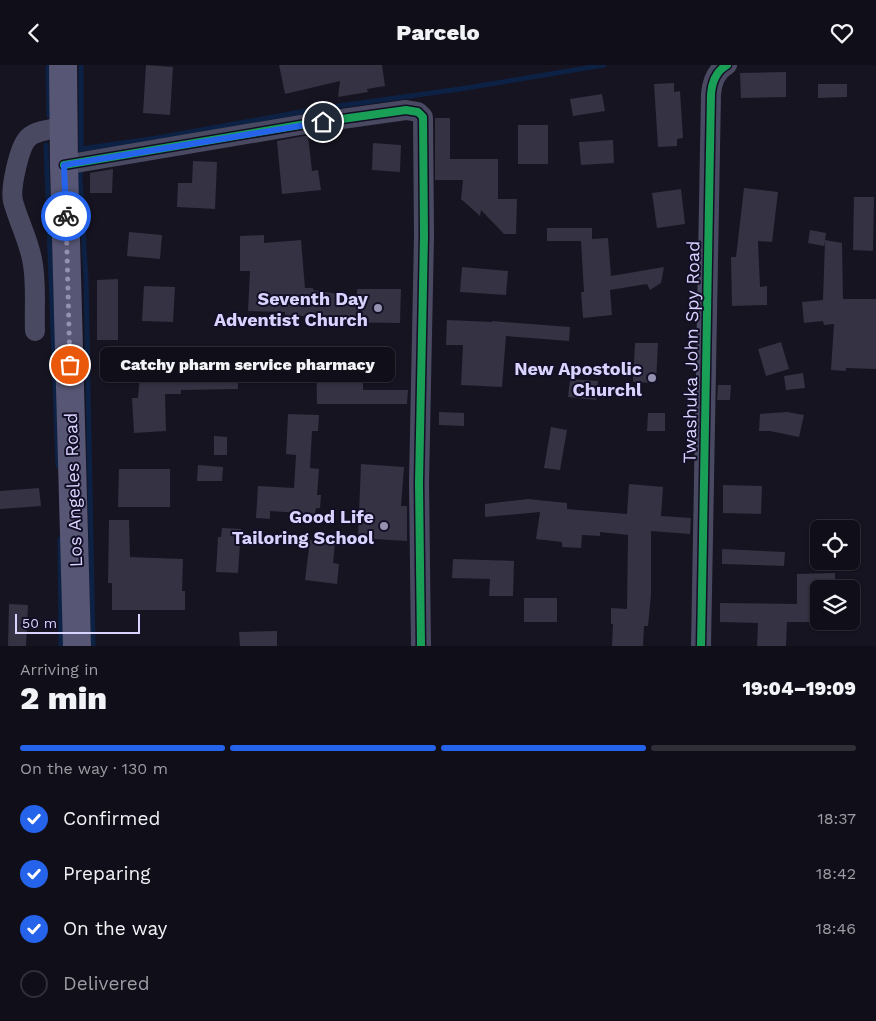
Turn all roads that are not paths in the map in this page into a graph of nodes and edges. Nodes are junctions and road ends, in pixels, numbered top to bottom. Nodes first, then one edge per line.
1 (63, 65) edge
2 (726, 65) edge
3 (64, 127) junction
4 (64, 165) junction
5 (35, 331) dead end
6 (77, 646) edge
7 (421, 646) edge
8 (701, 646) edge

1 - 3 main road, Los Angeles Road
2 - 8 street, Twashuka John Spy Road
3 - 4 main road, Los Angeles Road
3 - 5 street
4 - 6 main road, Los Angeles Road
4 - 7 street

